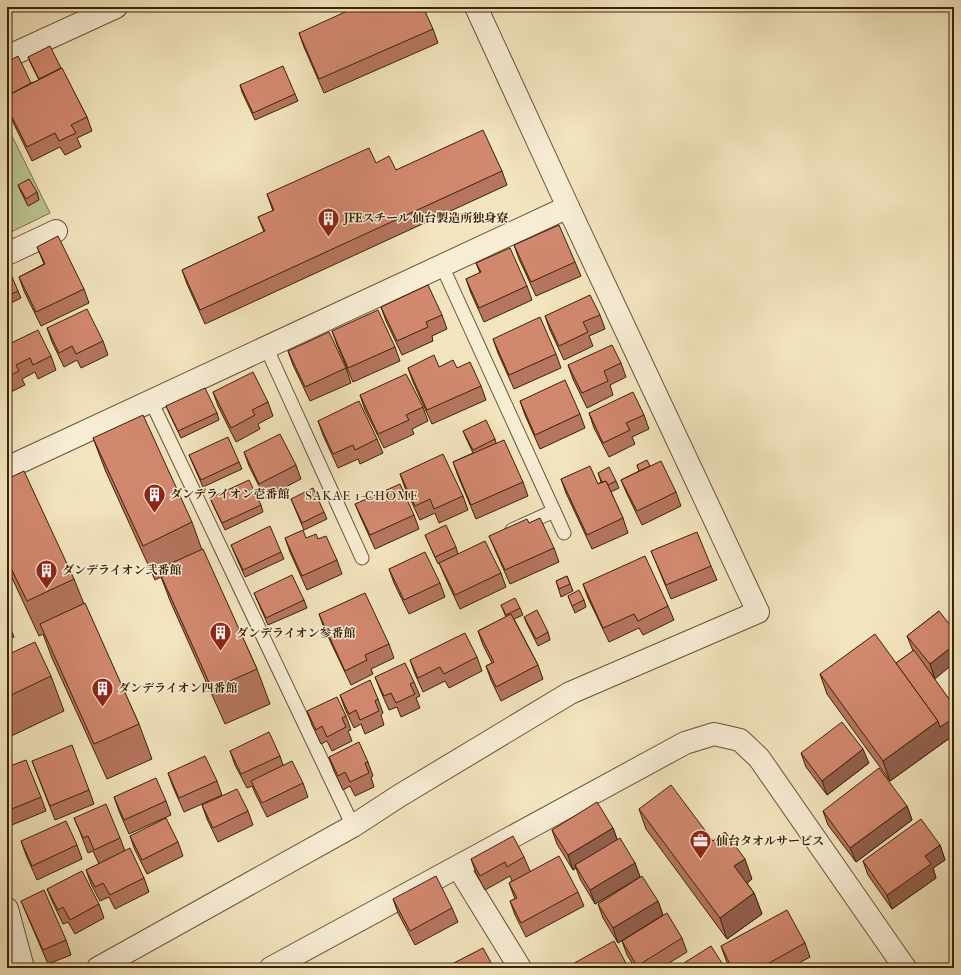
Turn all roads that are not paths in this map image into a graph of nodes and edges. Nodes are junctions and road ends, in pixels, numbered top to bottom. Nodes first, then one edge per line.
1 (116, 7) edge
2 (476, 7) edge
3 (7, 57) edge
4 (568, 207) junction
5 (56, 231) dead end
6 (7, 254) edge
7 (442, 266) junction
8 (266, 348) junction
9 (151, 401) junction
10 (7, 468) edge
11 (554, 511) junction
12 (564, 533) dead end
13 (498, 536) edge
14 (362, 558) dead end
15 (353, 826) junction
16 (458, 867) junction
17 (7, 909) edge
18 (23, 968) edge
19 (98, 968) edge
20 (271, 968) edge
21 (520, 968) edge
22 (905, 968) edge

1 - 3 street
2 - 4 street
4 - 7 street
4 - 15 street
5 - 6 street
7 - 8 street
7 - 11 lane
8 - 9 street
8 - 14 lane
9 - 10 street
9 - 15 lane
11 - 12 lane
11 - 13 lane
15 - 19 street
16 - 20 street
16 - 21 street
16 - 22 street
17 - 18 street

